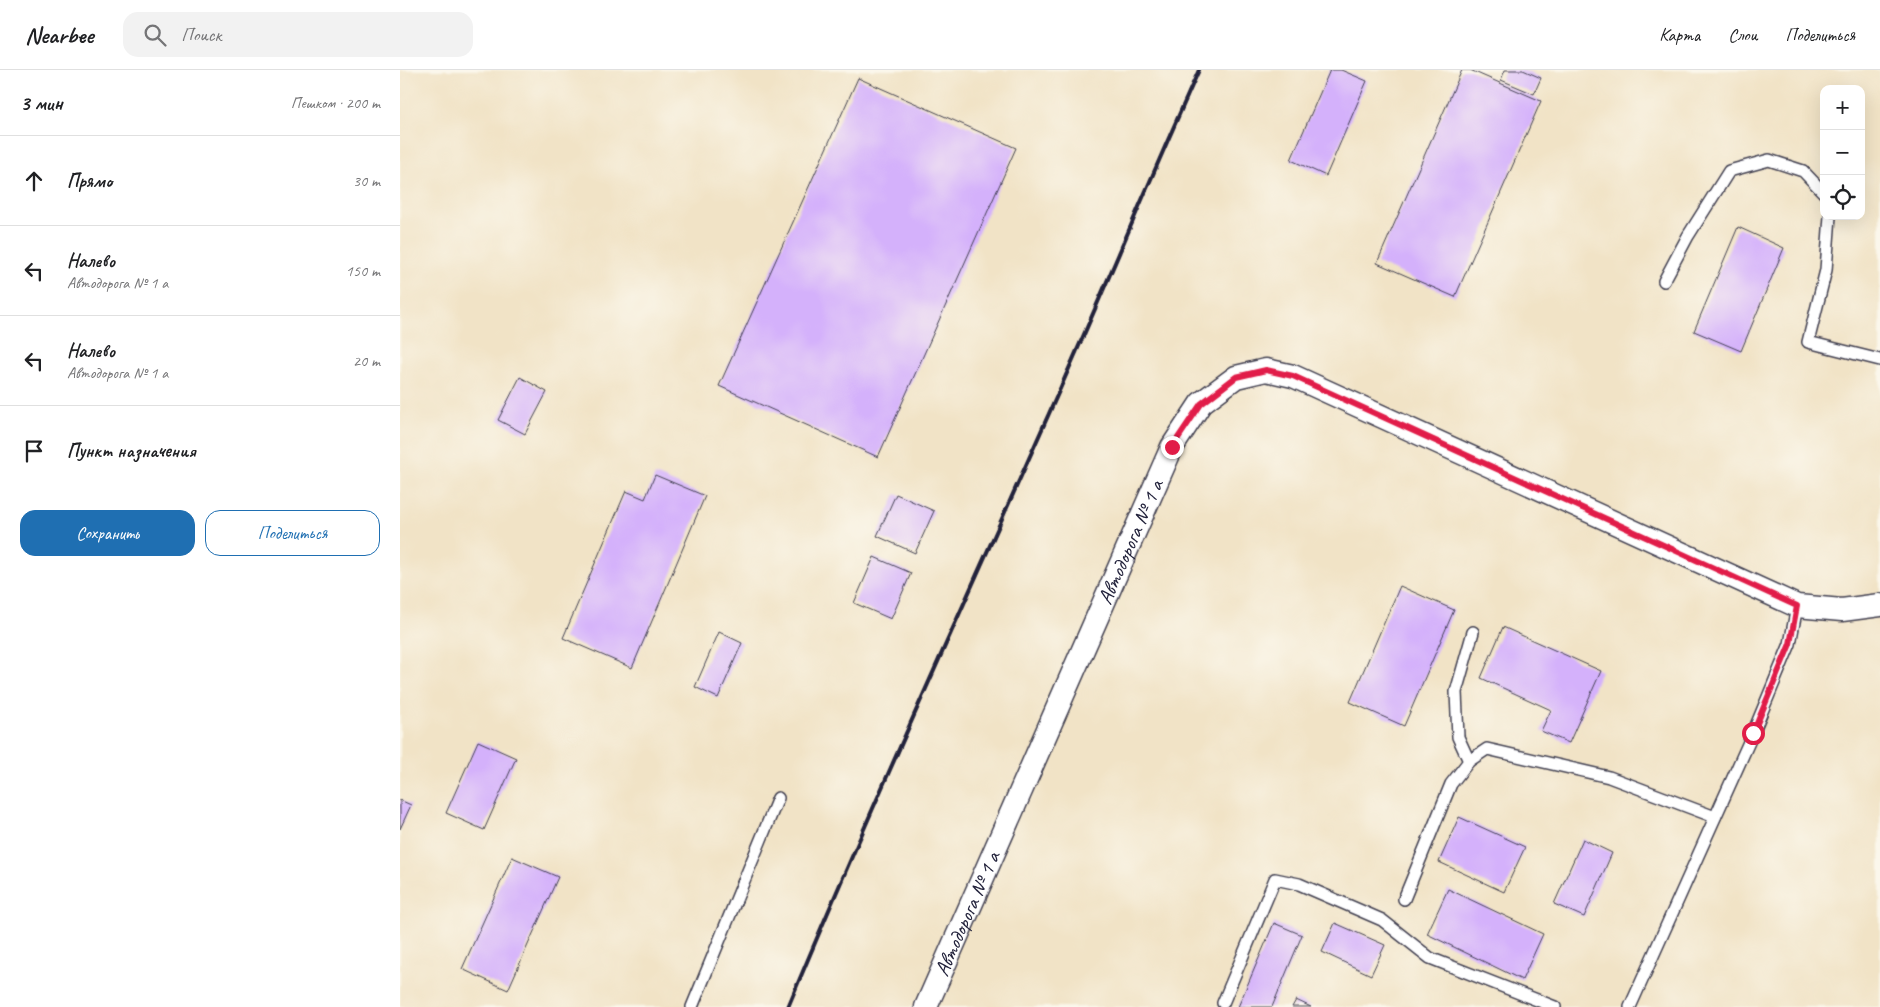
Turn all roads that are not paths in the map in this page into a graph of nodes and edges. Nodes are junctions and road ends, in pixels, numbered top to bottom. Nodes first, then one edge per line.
1 (1820, 189) edge
2 (1830, 220) edge
3 (1664, 281) dead end
4 (1880, 360) edge
5 (1880, 605) edge
6 (1797, 606) junction
7 (1473, 632) dead end
8 (1469, 761) junction
9 (778, 798) dead end
10 (1715, 817) junction
11 (1404, 899) dead end
12 (1223, 1003) dead end
13 (692, 1007) edge
14 (926, 1007) edge
15 (1555, 1007) edge
16 (1630, 1007) edge

1 - 3 lane
2 - 4 lane
5 - 6 street, Автодорога № 1 а
6 - 10 lane
6 - 14 street, Автодорога № 1 а
7 - 8 lane
8 - 10 lane
8 - 11 lane
9 - 13 lane
10 - 16 lane
12 - 15 lane

